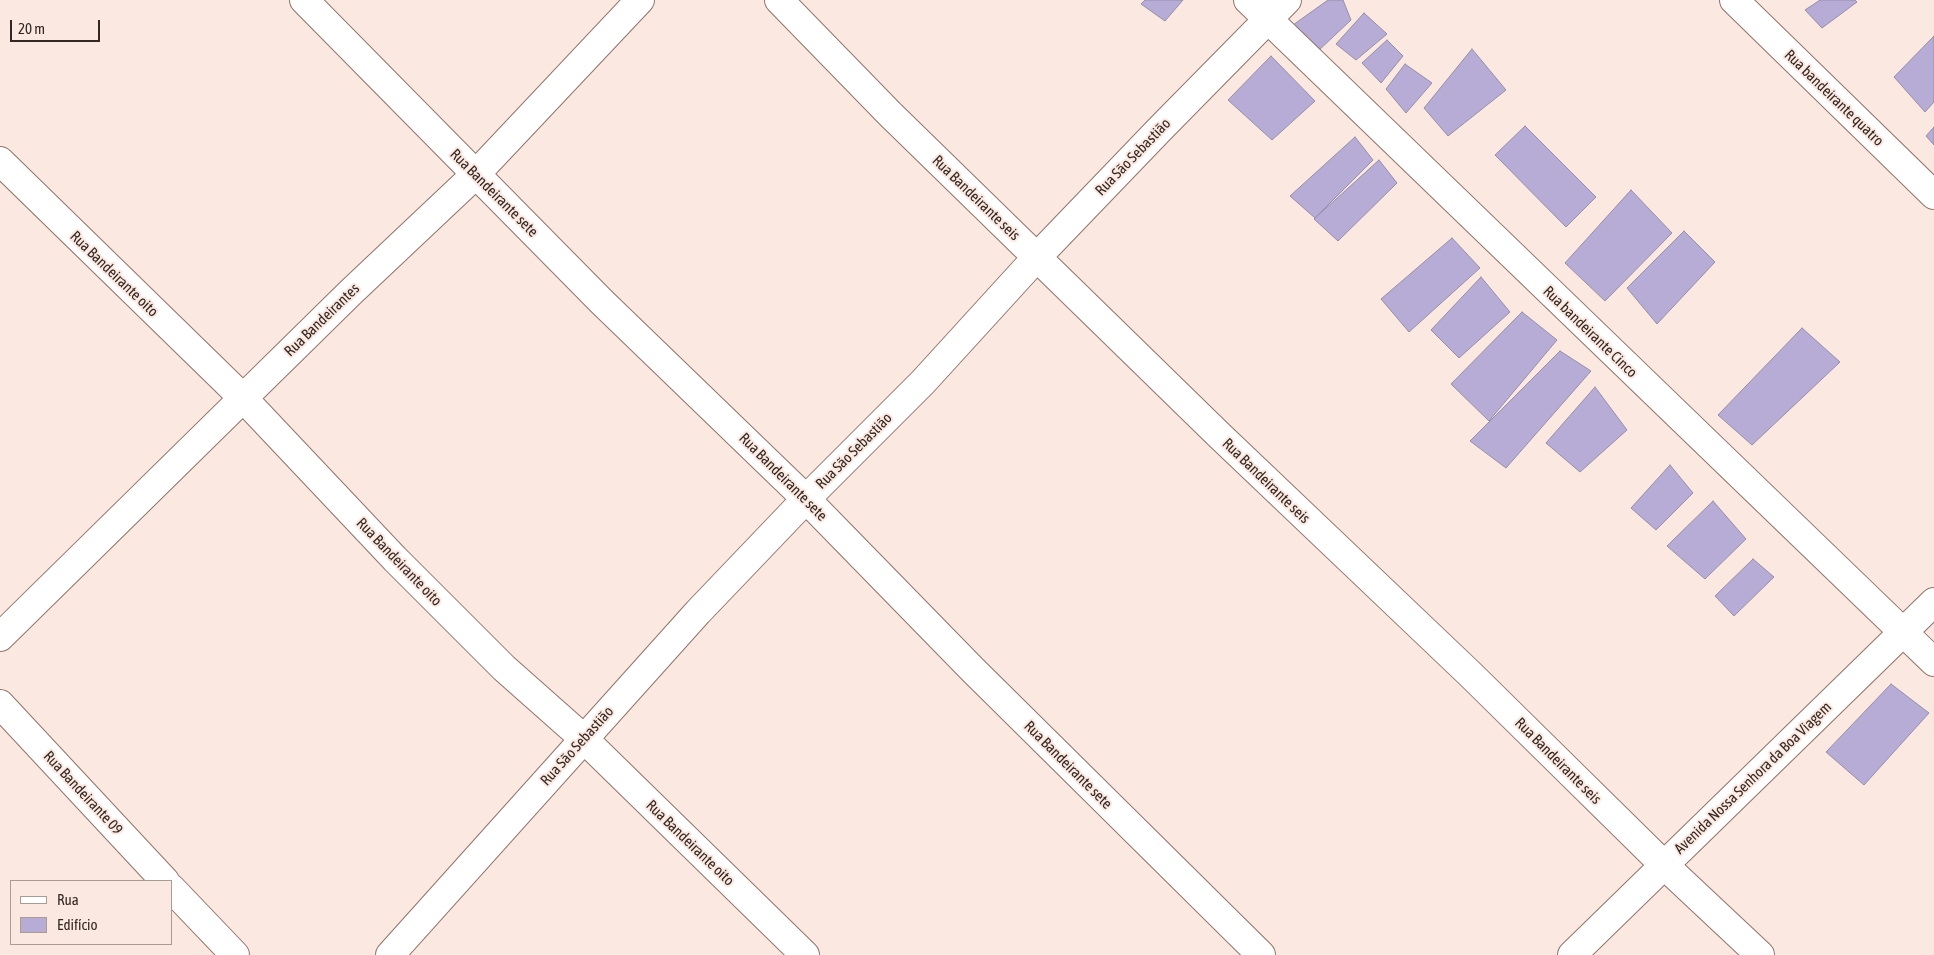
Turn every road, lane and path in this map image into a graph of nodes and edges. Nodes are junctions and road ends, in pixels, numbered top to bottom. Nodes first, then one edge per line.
1 (304, 0) edge
2 (640, 0) edge
3 (779, 0) edge
4 (1248, 0) edge
5 (1288, 0) edge
6 (1734, 0) edge
7 (1269, 20) junction
8 (0, 161) edge
9 (475, 175) junction
10 (1934, 195) edge
11 (1037, 257) junction
12 (243, 398) junction
13 (806, 499) junction
14 (1934, 602) edge
15 (1903, 633) junction
16 (0, 637) edge
17 (1934, 662) edge
18 (0, 704) edge
19 (584, 738) junction
20 (1663, 864) junction
21 (164, 880) edge
22 (172, 889) edge
23 (235, 955) edge
24 (390, 955) edge
25 (805, 955) edge
26 (1261, 955) edge
27 (1572, 955) edge
28 (1760, 955) edge

1 - 9 street, Rua Bandeirante sete
2 - 9 street, Rua Bandeirantes
3 - 11 street, Rua Bandeirante seis
4 - 7 street, Rua bandeirante Cinco
5 - 7 street, Rua São Sebastião
6 - 10 street, Rua bandeirante quatro
7 - 11 street, Rua São Sebastião
7 - 15 street, Rua bandeirante Cinco
8 - 12 street, Rua Bandeirante oito
9 - 12 street, Rua Bandeirantes
9 - 13 street, Rua Bandeirante sete
11 - 13 street, Rua São Sebastião
11 - 20 street, Rua Bandeirante seis
12 - 16 street, Rua Bandeirantes
12 - 19 street, Rua Bandeirante oito
13 - 19 street, Rua São Sebastião
13 - 26 street, Rua Bandeirante sete
14 - 15 street, Avenida Nossa Senhora da Boa Viagem
15 - 17 street, Rua bandeirante Cinco
15 - 20 street, Avenida Nossa Senhora da Boa Viagem
18 - 21 street, Rua Bandeirante 09
19 - 24 street, Rua São Sebastião
19 - 25 street, Rua Bandeirante oito
20 - 27 street, Avenida Nossa Senhora da Boa Viagem
20 - 28 street, Rua Bandeirante seis
22 - 23 street

